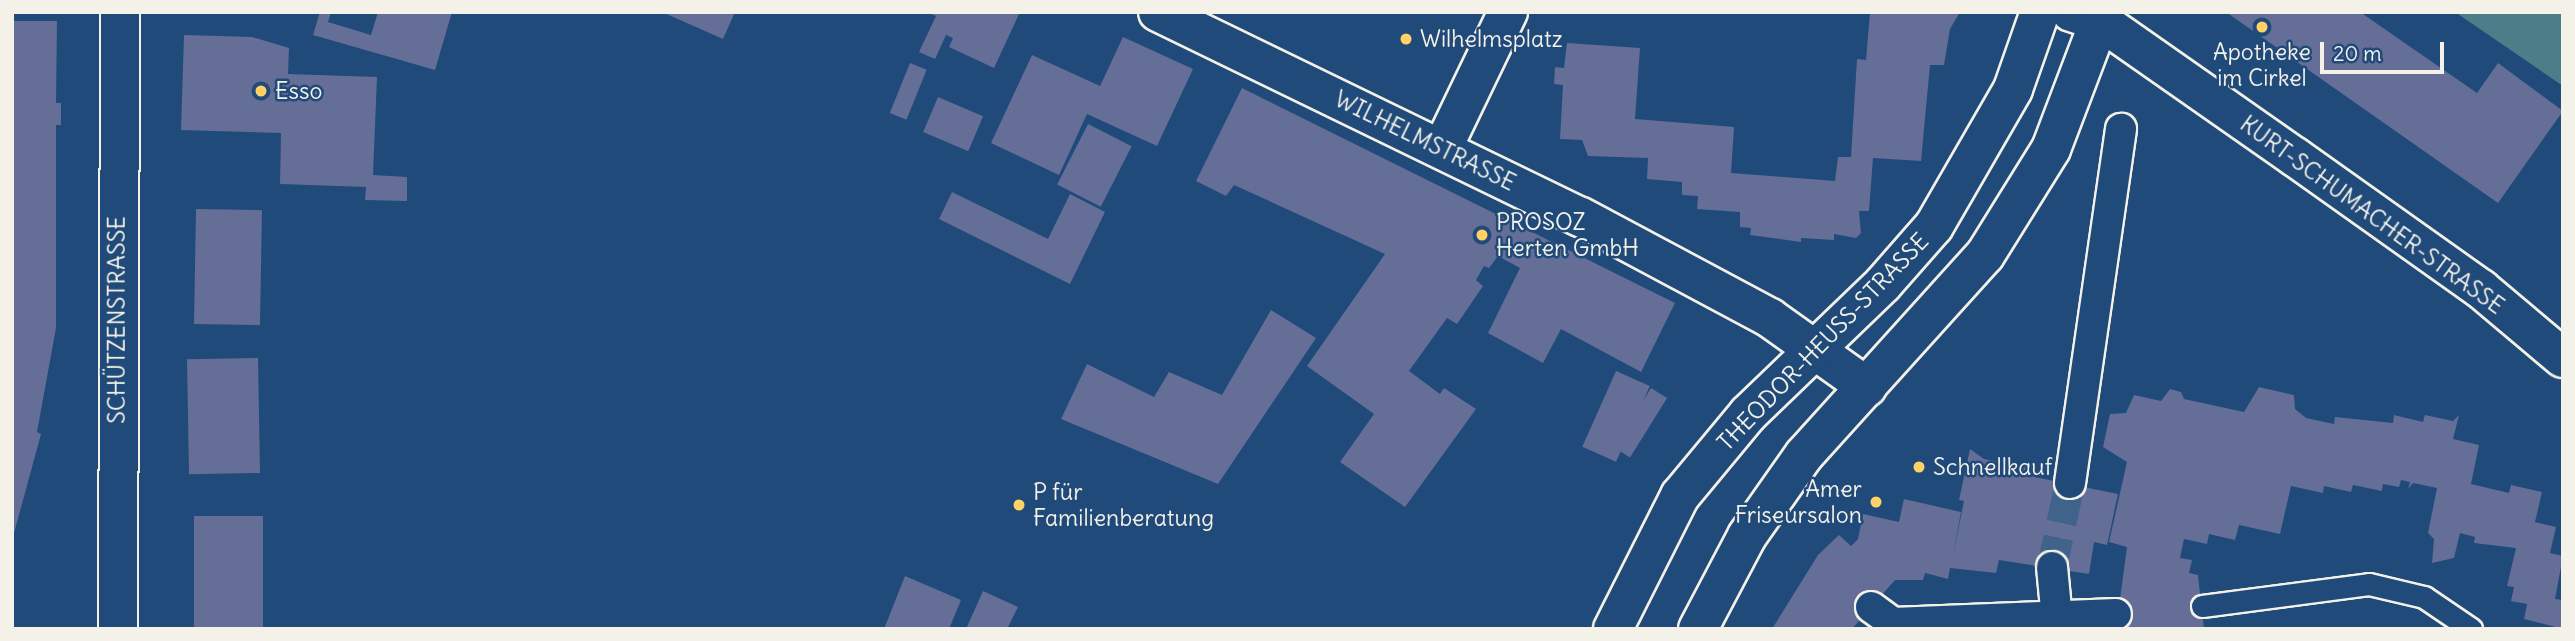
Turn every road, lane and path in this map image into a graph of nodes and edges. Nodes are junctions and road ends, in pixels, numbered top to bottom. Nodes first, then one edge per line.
1 (120, 12) edge
2 (1158, 12) edge
3 (1508, 12) edge
4 (2040, 12) edge
5 (2092, 15) edge
6 (2121, 128) dead end
7 (1443, 147) junction
8 (1816, 348) junction
9 (2563, 358) edge
10 (1867, 387) junction
11 (2070, 483) tunnel mouth
12 (2052, 567) tunnel mouth
13 (2202, 606) dead end
14 (2116, 614) dead end
15 (1885, 620) edge
16 (2057, 624) edge
17 (118, 629) edge
18 (1614, 629) edge
19 (1698, 629) edge
20 (2471, 629) edge

1 - 17 main road, SCHÜTZENSTRASSE
2 - 7 main road, WILHELMSTRASSE
3 - 7 main road
4 - 8 main road, THEODOR-HEUSS-STRASSE
5 - 9 main road, KURT-SCHUMACHER-STRASSE
5 - 10 main road
6 - 11 street
7 - 8 main road, WILHELMSTRASSE
8 - 10 main road, WILHELMSTRASSE
8 - 18 main road, THEODOR-HEUSS-STRASSE
10 - 19 main road
12 - 16 street
13 - 20 lane
14 - 16 street
15 - 16 street

